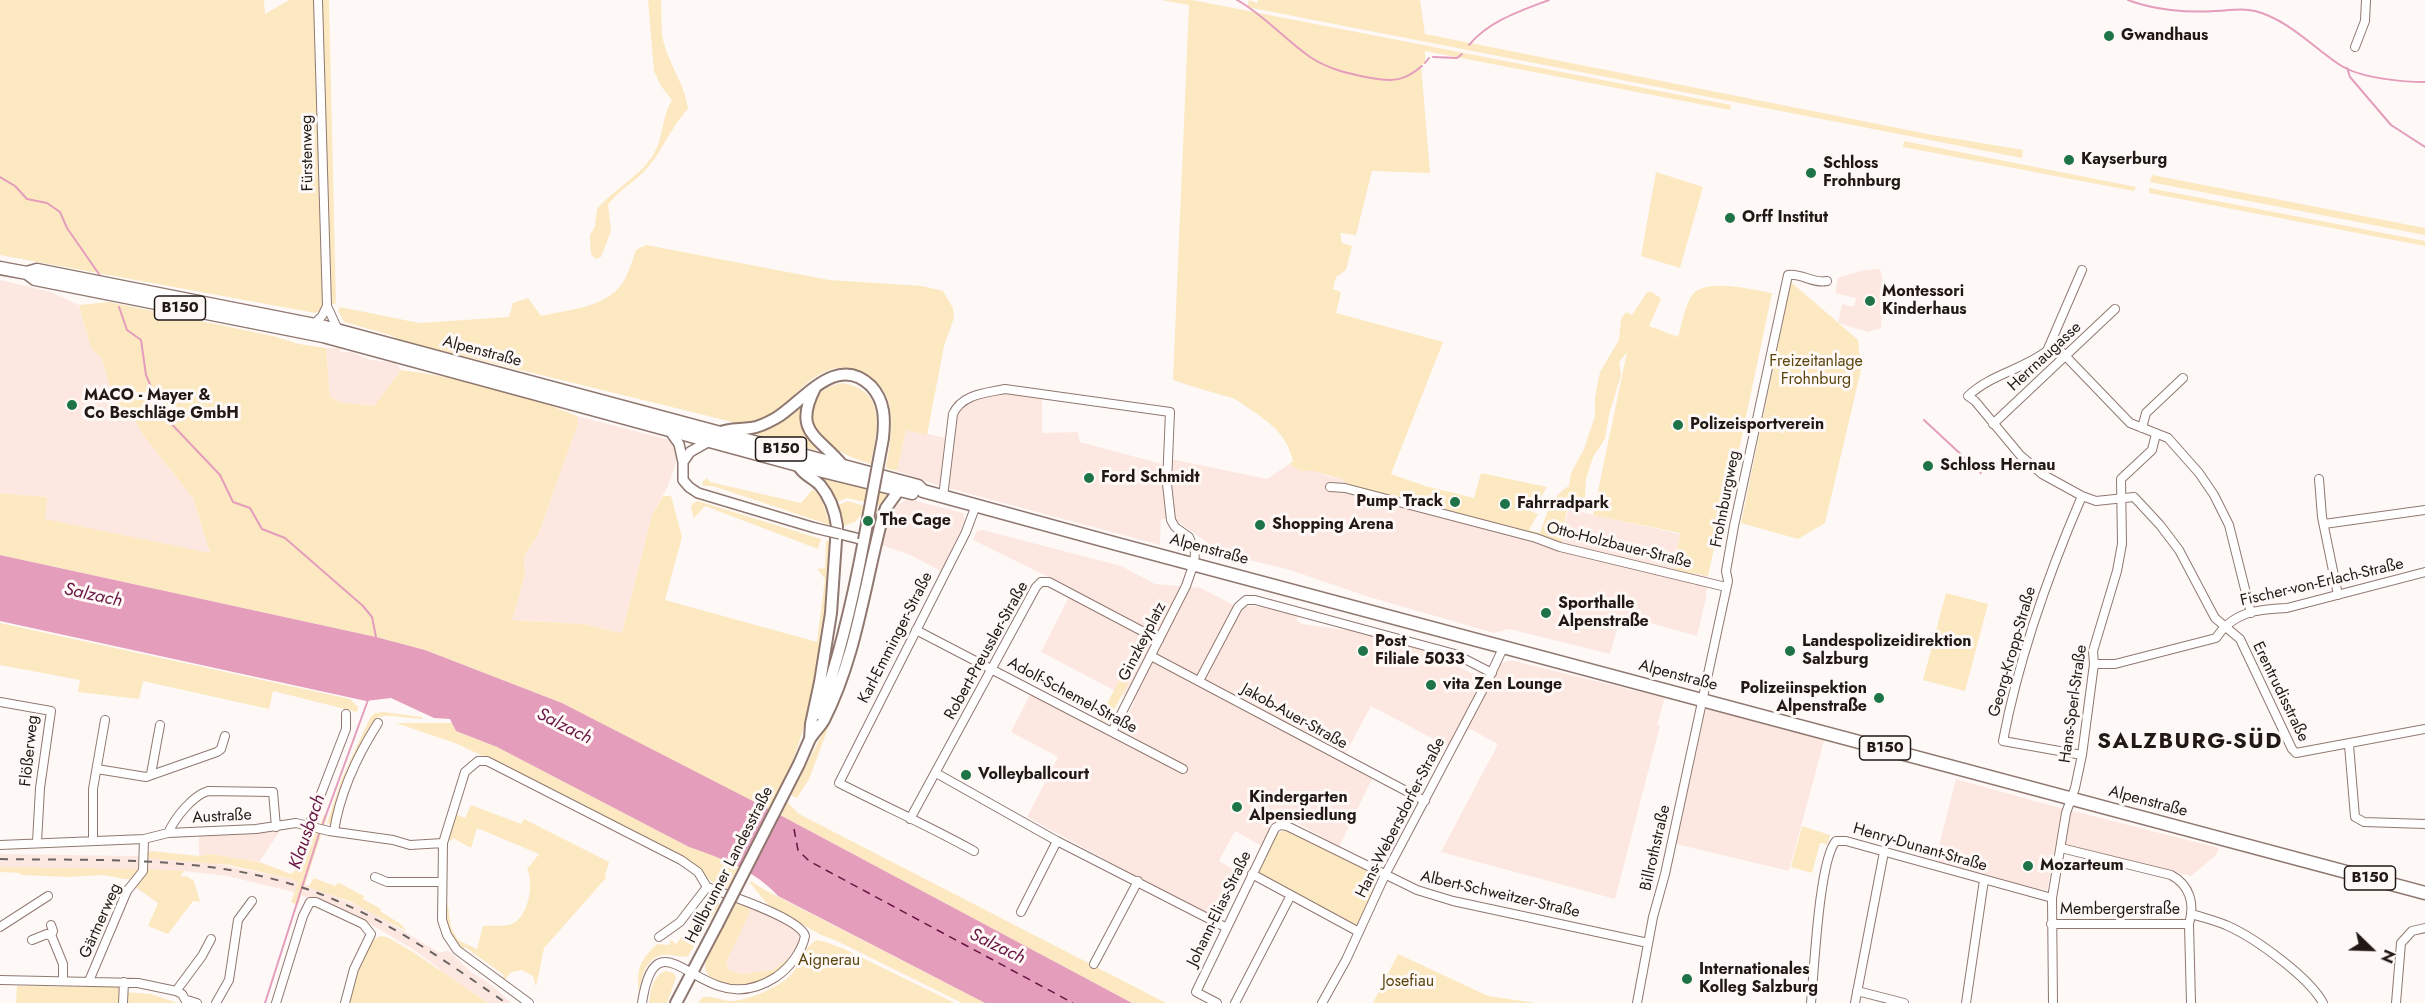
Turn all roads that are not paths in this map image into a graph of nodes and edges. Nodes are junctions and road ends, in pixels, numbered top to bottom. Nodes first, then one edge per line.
1 (318, 0) edge
2 (2366, 0) edge
3 (2355, 47) dead end
4 (0, 268) edge
5 (2082, 270) dead end
6 (27, 273) junction
7 (1827, 281) dead end
8 (327, 306) junction
9 (2115, 309) dead end
10 (314, 324) junction
11 (338, 330) junction
12 (2052, 342) junction
13 (2066, 356) junction
14 (2183, 378) dead end
15 (817, 386) junction
16 (1993, 424) junction
17 (2142, 428) junction
18 (669, 430) junction
19 (2156, 434) junction
20 (715, 436) junction
21 (683, 462) junction
22 (798, 465) junction
23 (843, 466) junction
24 (2319, 479) dead end
25 (1330, 487) dead end
26 (899, 490) junction
27 (923, 491) junction
28 (2082, 496) junction
29 (943, 497) junction
30 (2120, 498) junction
31 (976, 505) junction
32 (2425, 510) edge
33 (2324, 524) junction
34 (864, 540) junction
35 (1194, 563) junction
36 (2425, 572) edge
37 (1726, 587) junction
38 (2338, 595) junction
39 (2251, 613) junction
40 (2224, 625) junction
41 (916, 630) junction
42 (1159, 640) junction
43 (1504, 646) junction
44 (1151, 656) junction
45 (2094, 664) junction
46 (992, 669) junction
47 (1492, 673) junction
48 (1199, 681) junction
49 (1702, 699) junction
50 (0, 702) edge
51 (346, 714) dead end
52 (105, 720) dead end
53 (378, 723) dead end
54 (160, 725) dead end
55 (2425, 729) edge
56 (1112, 732) junction
57 (225, 735) dead end
58 (810, 739) junction
59 (2349, 745) junction
60 (2082, 755) junction
61 (97, 769) junction
62 (1183, 769) dead end
63 (936, 773) junction
64 (151, 774) junction
65 (2071, 798) junction
66 (1425, 801) junction
67 (910, 819) junction
68 (2425, 824) edge
69 (311, 825) junction
70 (1287, 826) joint
71 (276, 827) junction
72 (332, 831) junction
73 (168, 833) junction
74 (144, 839) junction
75 (93, 841) junction
76 (1057, 841) junction
77 (37, 842) junction
78 (443, 843) junction
79 (0, 845) edge
80 (2061, 848) junction
81 (974, 851) dead end
82 (1884, 852) junction
83 (1252, 874) junction
84 (1385, 875) junction
85 (375, 877) dead end
86 (1984, 880) junction
87 (1138, 881) junction
88 (441, 882) junction
89 (707, 887) junction
90 (2425, 893) edge
91 (1291, 895) junction
92 (48, 896) dead end
93 (2052, 898) junction
94 (252, 901) dead end
95 (1021, 912) dead end
96 (2192, 914) junction
97 (2051, 924) junction
98 (2189, 924) junction
99 (51, 925) dead end
100 (0, 927) edge
101 (1225, 927) junction
102 (2425, 928) edge
103 (1359, 932) junction
104 (51, 936) junction
105 (660, 937) dead end
106 (211, 939) dead end
107 (32, 940) dead end
108 (1648, 943) junction
109 (1094, 964) dead end
110 (692, 971) junction
111 (0, 980) edge
112 (63, 980) junction
113 (89, 981) junction
114 (124, 982) junction
115 (176, 991) junction
116 (1857, 991) junction
117 (187, 1002) edge
118 (123, 1003) edge
119 (197, 1003) edge
120 (216, 1003) edge
121 (276, 1003) edge
122 (345, 1003) edge
123 (529, 1003) edge
124 (642, 1003) edge
125 (676, 1003) edge
126 (1217, 1003) edge
127 (1235, 1003) edge
128 (1322, 1003) edge
129 (1637, 1003) edge
130 (1811, 1003) edge
131 (1855, 1003) edge
132 (1904, 1003) edge
133 (1966, 1003) edge
134 (2053, 1003) edge
135 (2191, 1003) edge
136 (2323, 1003) edge
137 (2396, 1003) edge

1 - 8 street, Fürstenweg
2 - 3 street
4 - 6 main road, Alpenstraße / B150
5 - 12 street
6 - 10 main road, Alpenstraße / B150
6 - 18 main road, Alpenstraße / B150
7 - 37 street, Frohnburgweg
8 - 10 street
8 - 11 street, Fürstenweg
9 - 13 street, Herrnaugasse
10 - 11 main road, Alpenstraße / B150
11 - 20 main road, Alpenstraße / B150
12 - 13 street
12 - 16 street
13 - 16 street, Herrnaugasse
13 - 17 street
14 - 17 street
15 - 20 main road, Hellbrunner Landesstraße
15 - 23 main road
15 - 34 main road, Hellbrunner Landesstraße, bridge
16 - 28 street
17 - 19 street
18 - 20 main road, Alpenstraße / B150
18 - 21 street
19 - 30 street
19 - 39 street
20 - 21 street, Hellbrunner Landesstraße
20 - 22 main road, Alpenstraße / B150
20 - 23 main road, Alpenstraße / B150
21 - 34 street, bridge
22 - 26 main road, Alpenstraße / B150
22 - 58 main road, Hellbrunner Landesstraße
23 - 27 main road, Alpenstraße / B150
24 - 33 street
25 - 37 street, Otto-Holzbauer-Straße
26 - 27 main road, Alpenstraße / B150
26 - 58 main road, Hellbrunner Landesstraße
27 - 29 main road, Alpenstraße / B150
28 - 30 street
28 - 60 street, Georg-Kropp-Straße
29 - 31 main road, Alpenstraße / B150
29 - 35 street
30 - 40 street
30 - 45 street, Hans-Sperl-Straße
31 - 35 main road, Alpenstraße / B150
31 - 41 street, Karl-Emminger-Straße
32 - 33 street
33 - 38 street
34 - 58 main road, Hellbrunner Landesstraße
35 - 42 street, Ginzkeyplatz
35 - 43 main road, Alpenstraße / B150
36 - 38 street, Fischer-von-Erlach-Straße
37 - 49 street, Frohnburgweg
38 - 39 street, Fischer-von-Erlach-Straße
39 - 40 street, Fischer-von-Erlach-Straße
40 - 45 street, Fischer-von-Erlach-Straße
40 - 59 street, Erentrudisstraße
41 - 46 street, Adolf-Schemel-Straße
41 - 67 street, Karl-Emminger-Straße
42 - 44 street, Ginzkeyplatz
42 - 46 street, Robert-Preussler-Straße
43 - 47 street, Hans-Webersdorfer-Straße
43 - 49 main road, Alpenstraße / B150
44 - 48 street, Jakob-Auer-Straße
44 - 56 street, Ginzkeyplatz
45 - 60 street, Hans-Sperl-Straße
46 - 56 street, Adolf-Schemel-Straße
46 - 63 street, Robert-Preussler-Straße
47 - 48 street
47 - 66 street, Hans-Webersdorfer-Straße
48 - 66 street, Jakob-Auer-Straße
49 - 65 main road, Alpenstraße / B150
49 - 108 street, Billrothstraße
50 - 77 street, Flößerweg
51 - 69 street
52 - 61 street
53 - 72 street
54 - 64 street
55 - 59 street, Erentrudisstraße
56 - 62 street, Adolf-Schemel-Straße
57 - 64 street
58 - 110 main road, Hellbrunner Landesstraße, bridge
59 - 68 street
60 - 65 street, Hans-Sperl-Straße
61 - 64 street
61 - 75 street
63 - 67 street, Robert-Preussler-Straße
63 - 76 street
65 - 80 street, Hans-Sperl-Straße
65 - 90 main road, Alpenstraße / B150
66 - 84 street, Hans-Webersdorfer-Straße
67 - 81 street
69 - 71 street, Austraße
69 - 72 street, Austraße
70 - 83 street, Johann-Elias-Straße
70 - 84 street, Albert-Schweitzer-Straße
71 - 73 street, Austraße
71 - 73 street
72 - 78 street, Austraße
73 - 74 street, Austraße
74 - 75 street, Austraße
74 - 113 street, Gärtnerweg
75 - 77 street, Austraße
76 - 87 street
76 - 95 street
77 - 79 street, Austraße
78 - 88 street
78 - 89 street
80 - 93 street, Hans-Sperl-Straße
80 - 96 street
82 - 86 street, Henry-Dunant-Straße
82 - 116 street
82 - 130 street, Henry-Dunant-Straße
83 - 91 street
83 - 101 street, Johann-Elias-Straße
84 - 103 street, Hans-Webersdorfer-Straße
84 - 108 street, Albert-Schweitzer-Straße
85 - 88 street
86 - 93 street, Henry-Dunant-Straße
86 - 133 street
87 - 101 street
87 - 109 street
88 - 123 street
89 - 105 street
89 - 110 street
91 - 103 street
91 - 127 street
92 - 100 street
93 - 97 street, Hans-Sperl-Straße
94 - 120 street
96 - 98 street
96 - 136 street, Membergerstraße
97 - 98 street, Membergerstraße
97 - 134 street, Hans-Sperl-Straße
98 - 135 street
99 - 104 street
101 - 126 street, Johann-Elias-Straße
102 - 137 street
103 - 128 street, Hans-Webersdorfer-Straße
104 - 107 street
104 - 112 street
106 - 115 street
108 - 129 street, Billrothstraße
110 - 124 street
110 - 125 main road, Hellbrunner Landesstraße
111 - 112 street
112 - 113 street
113 - 114 street
114 - 115 street
114 - 118 street
115 - 117 street
116 - 131 street
116 - 132 street
117 - 119 street
121 - 122 street

